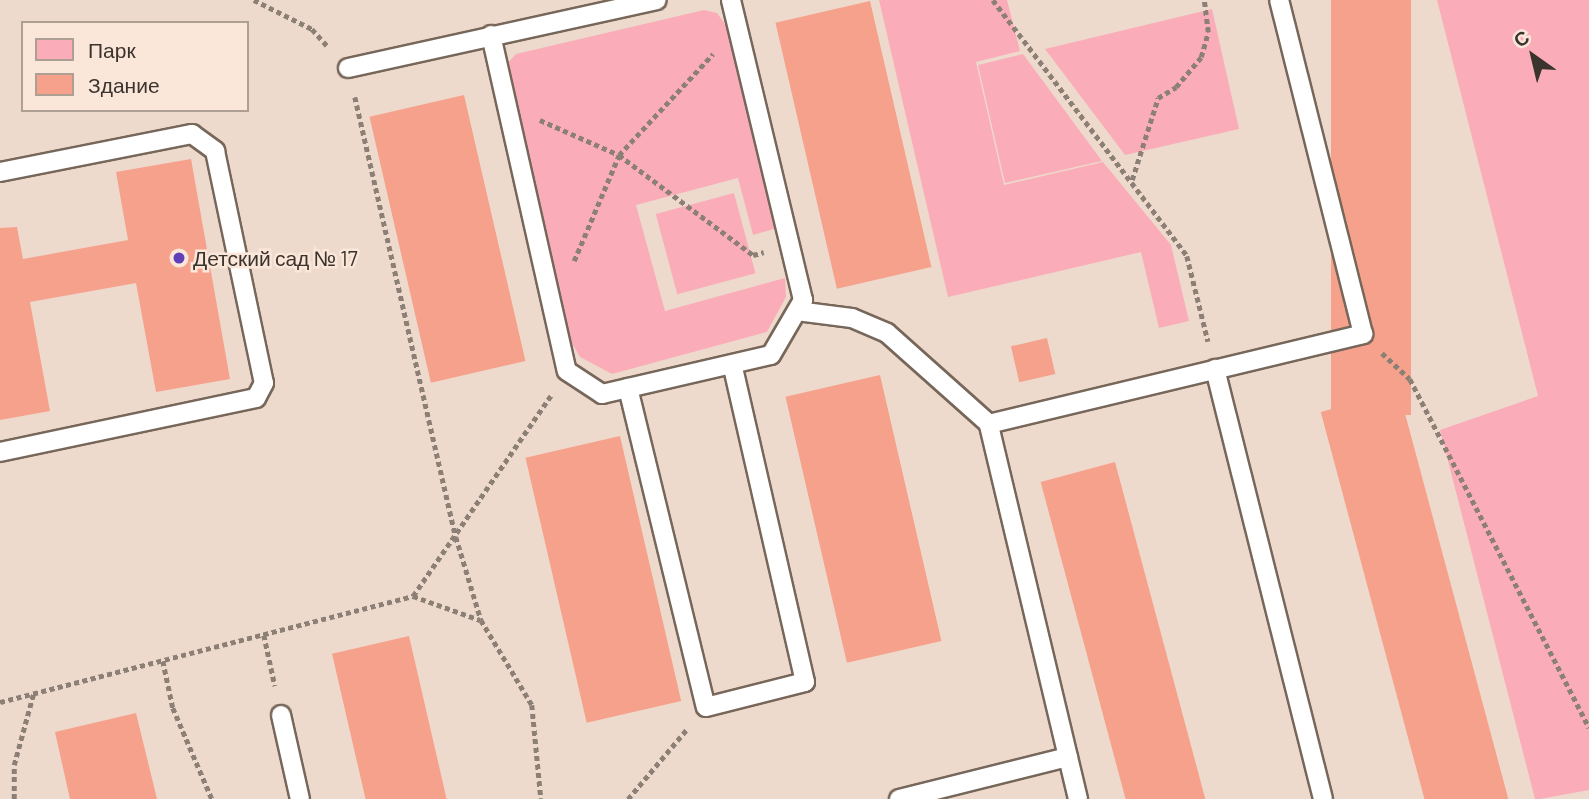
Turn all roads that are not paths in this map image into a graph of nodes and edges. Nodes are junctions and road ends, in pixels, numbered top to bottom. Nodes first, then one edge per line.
1 (657, 0) edge
2 (731, 0) edge
3 (1279, 0) edge
4 (491, 35) junction
5 (348, 68) road end
6 (0, 172) edge
7 (797, 311) junction
8 (732, 364) junction
9 (1215, 369) junction
10 (628, 388) junction
11 (989, 424) junction
12 (0, 452) edge
13 (281, 715) road end
14 (1068, 757) junction
15 (300, 799) edge
16 (899, 799) edge
17 (1078, 799) edge
18 (1323, 799) edge

1 - 4 lane
2 - 7 lane
3 - 9 lane
4 - 5 lane
4 - 10 lane
6 - 12 lane
7 - 8 lane
7 - 11 lane
8 - 10 lane
8 - 10 lane
9 - 11 lane
9 - 18 lane
11 - 14 lane
13 - 15 lane
14 - 16 lane
14 - 17 lane

